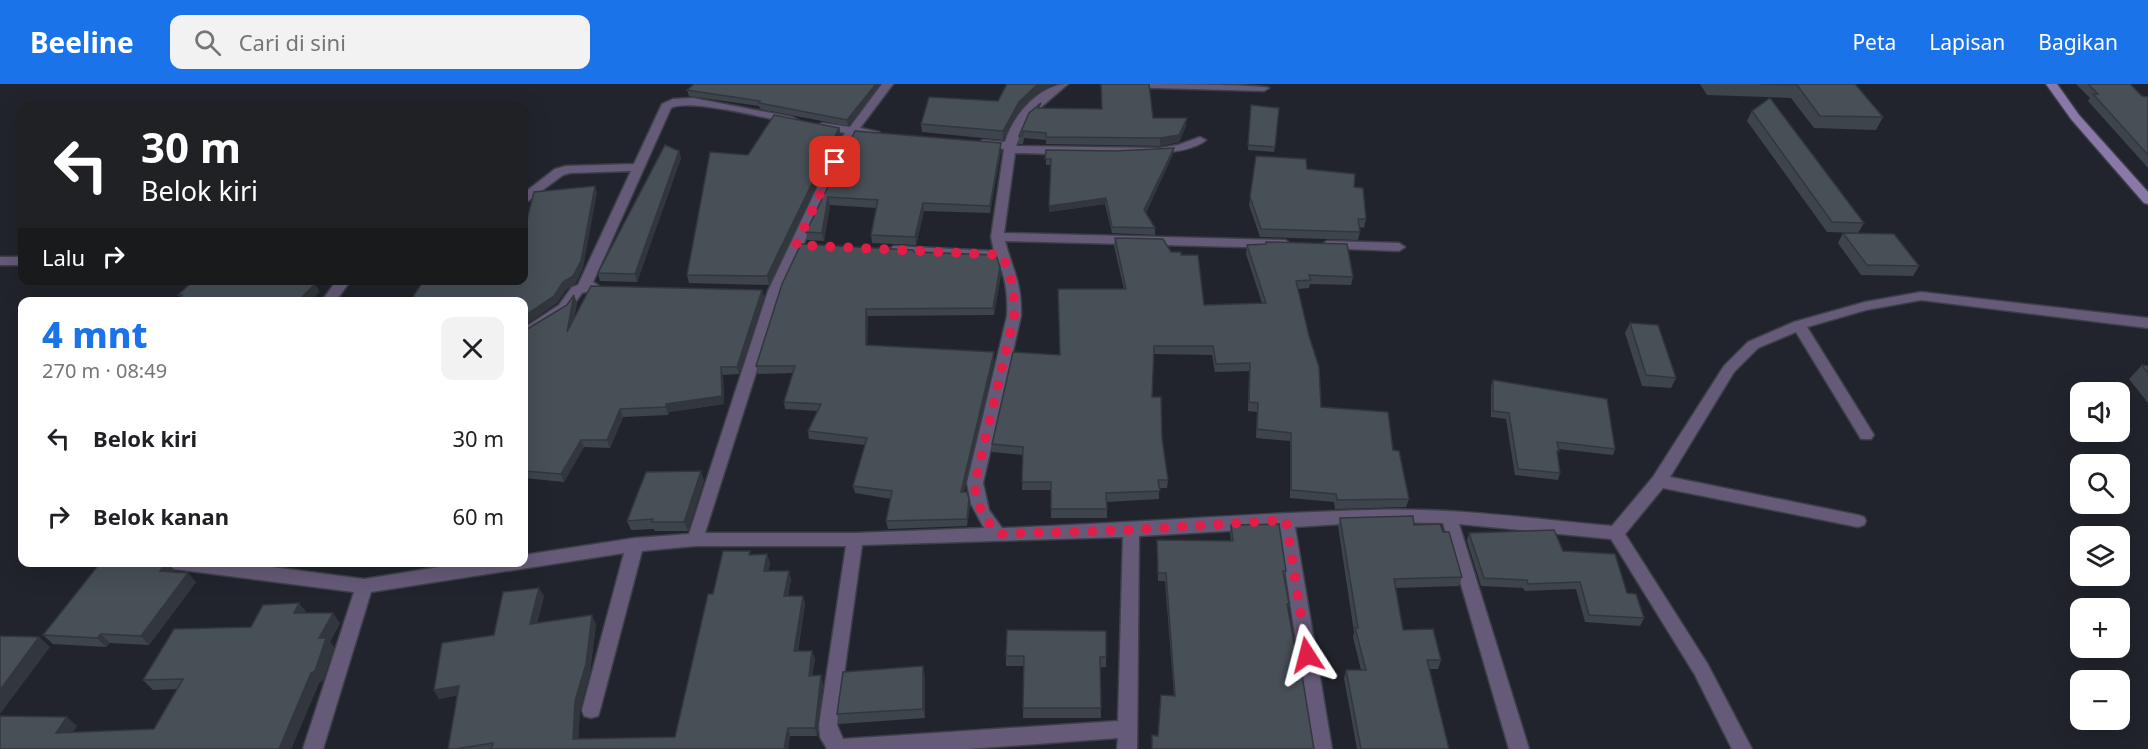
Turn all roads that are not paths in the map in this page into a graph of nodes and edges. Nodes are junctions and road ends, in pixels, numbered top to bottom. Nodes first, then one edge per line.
1 (888, 84) edge
2 (1063, 84) edge
3 (1121, 84) edge
4 (2051, 84) edge
5 (1264, 88) dead end
6 (852, 132) junction
7 (886, 135) edge
8 (1200, 140) dead end
9 (976, 142) edge
10 (1010, 147) junction
11 (638, 167) junction
12 (528, 195) edge
13 (2148, 200) edge
14 (997, 237) junction
15 (1293, 244) edge
16 (1317, 245) edge
17 (1399, 247) dead end
18 (876, 249) edge
19 (1002, 255) junction
20 (0, 261) edge
21 (18, 261) edge
22 (341, 285) edge
23 (603, 286) edge
24 (584, 287) junction
25 (331, 297) edge
26 (2148, 323) edge
27 (1799, 325) junction
28 (528, 331) edge
29 (1866, 435) dead end
30 (1659, 481) junction
31 (1449, 517) junction
32 (1286, 520) junction
33 (1858, 521) dead end
34 (1131, 530) junction
35 (1616, 532) junction
36 (998, 534) junction
37 (855, 539) junction
38 (695, 540) junction
39 (635, 545) junction
40 (528, 561) edge
41 (214, 567) edge
42 (485, 567) edge
43 (364, 586) junction
44 (591, 710) dead end
45 (1126, 729) junction
46 (837, 748) edge
47 (313, 749) edge
48 (1127, 749) edge
49 (1322, 749) edge
50 (1519, 749) edge
51 (1742, 749) edge

1 - 6 street
2 - 10 street
3 - 5 street
4 - 13 street
6 - 7 street
6 - 11 street
6 - 38 street
8 - 10 street
9 - 10 street
10 - 14 street
11 - 12 street
11 - 24 street
14 - 15 street
14 - 19 street
16 - 17 street
18 - 19 street
19 - 36 street
20 - 21 street
22 - 25 street
23 - 24 street
24 - 28 street
26 - 27 street
27 - 29 street
27 - 30 street
30 - 33 street
30 - 35 street
31 - 32 street
31 - 35 street
31 - 50 street
32 - 34 street
32 - 49 street
34 - 36 street
34 - 45 street
35 - 51 street
36 - 37 street
37 - 38 street
37 - 46 street
38 - 39 street
39 - 40 street
39 - 44 street
41 - 43 street
42 - 43 street
43 - 47 street
45 - 46 street
45 - 48 street

